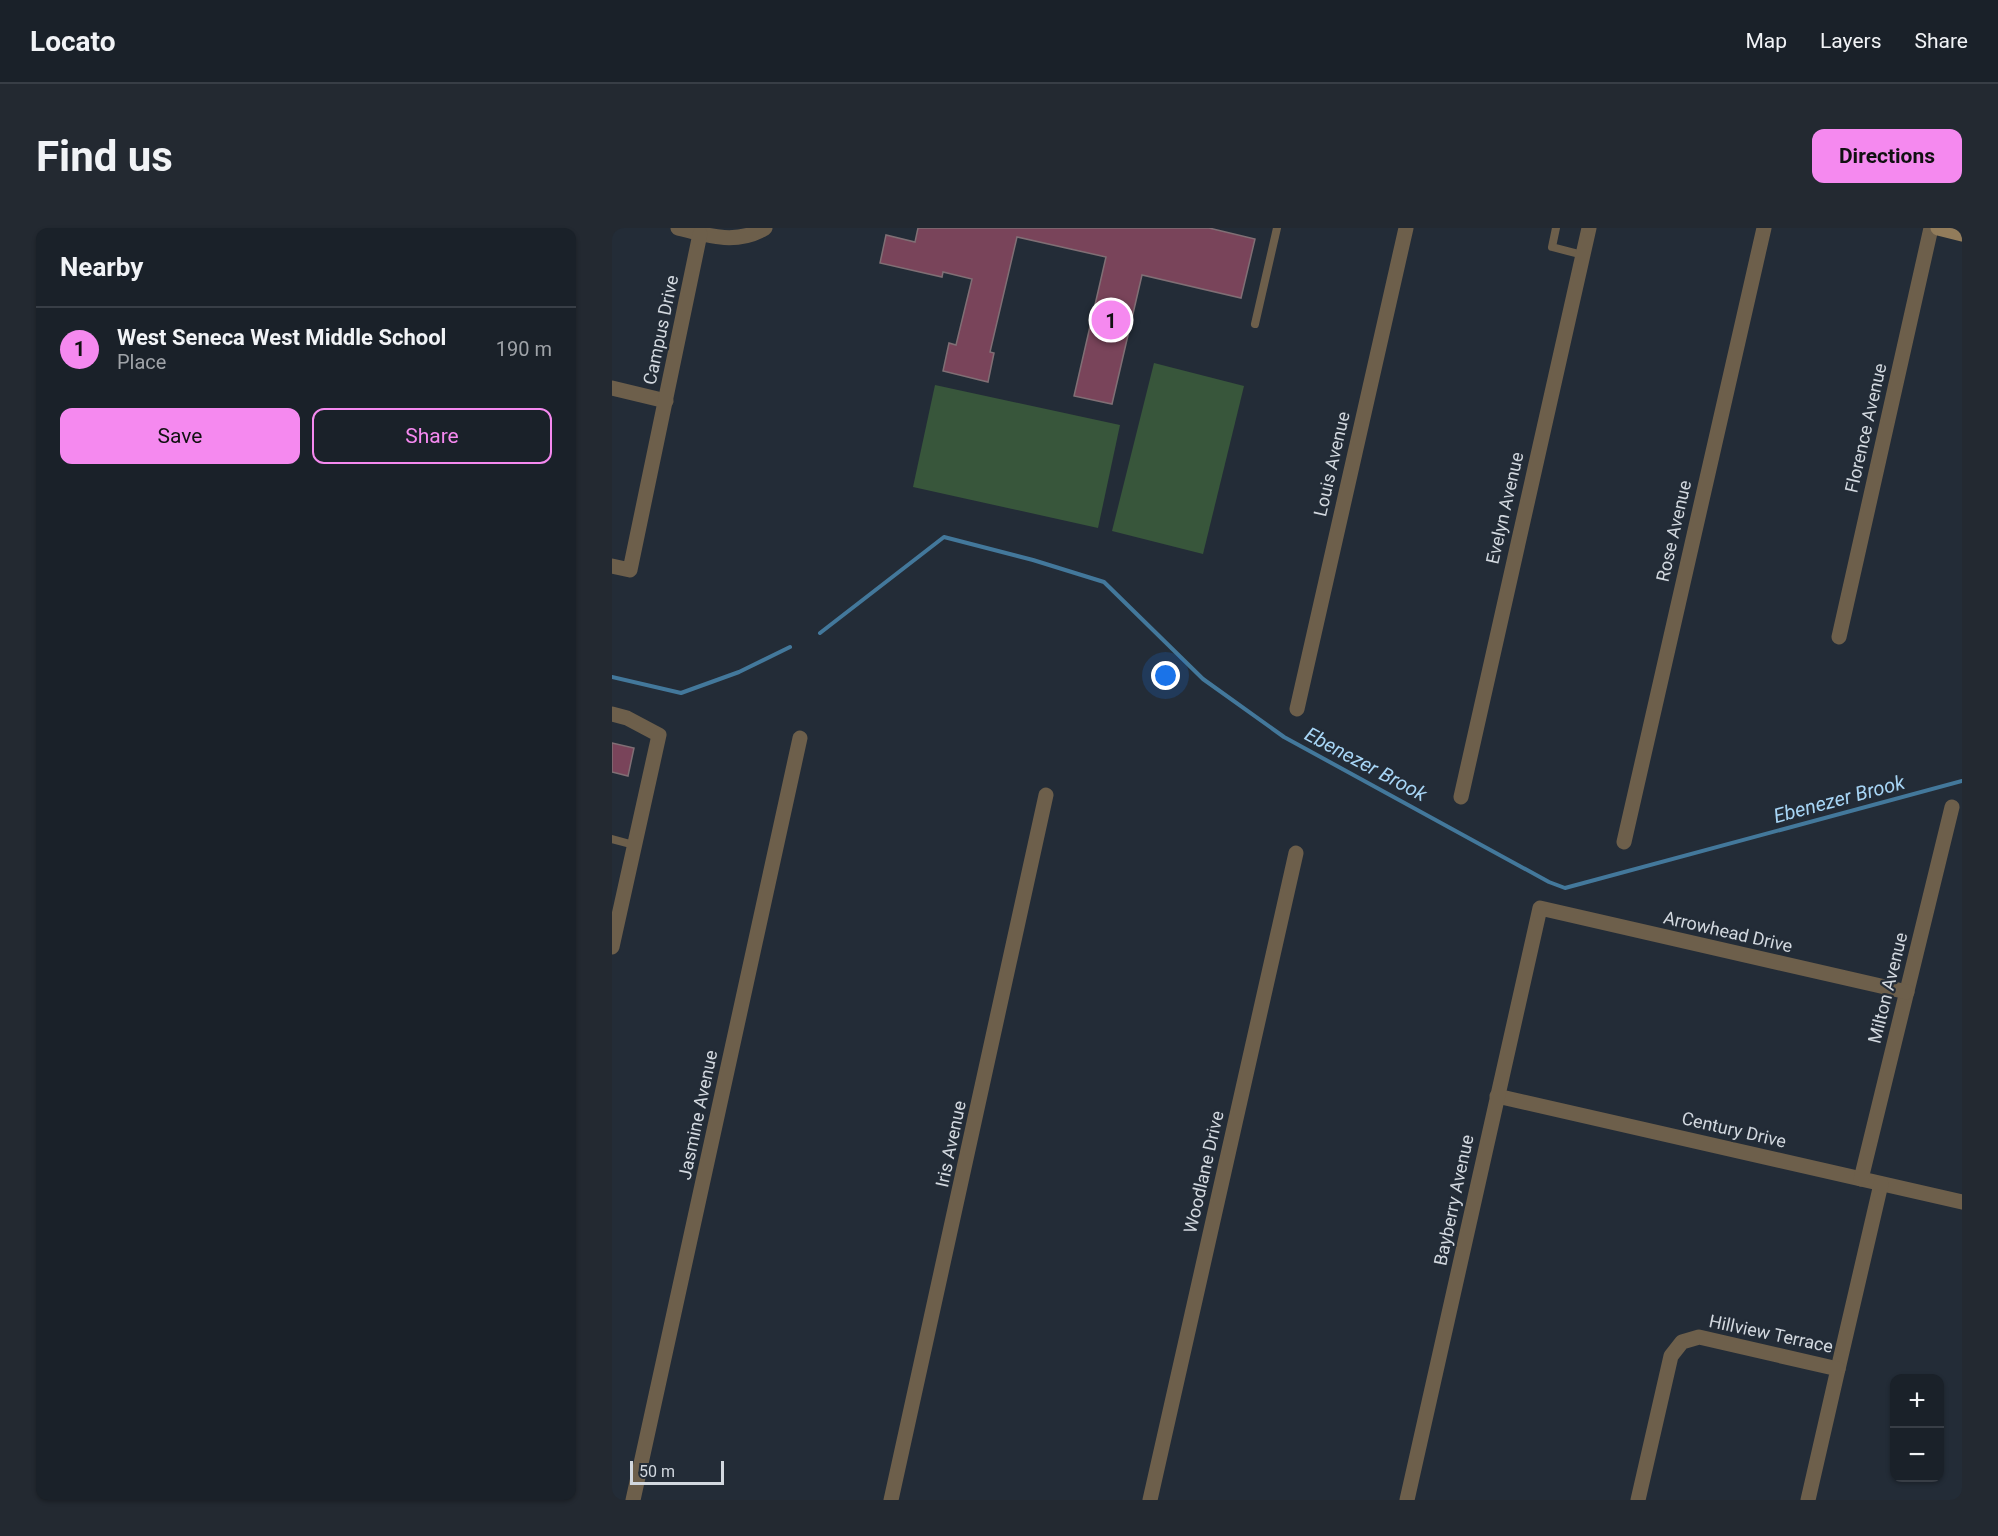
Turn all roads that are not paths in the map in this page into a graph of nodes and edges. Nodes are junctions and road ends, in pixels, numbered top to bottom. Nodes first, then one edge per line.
1 (678, 228) edge
2 (765, 228) edge
3 (1277, 228) edge
4 (1406, 228) edge
5 (1556, 228) edge
6 (1589, 228) edge
7 (1764, 228) edge
8 (1931, 228) edge
9 (1938, 228) edge
10 (700, 234) junction
11 (1962, 234) edge
12 (1583, 255) junction
13 (1255, 324) dead end
14 (612, 388) edge
15 (666, 401) junction
16 (612, 566) edge
17 (1839, 638) dead end
18 (1297, 709) dead end
19 (612, 714) edge
20 (800, 738) dead end
21 (1046, 795) dead end
22 (1461, 797) dead end
23 (1952, 807) dead end
24 (612, 839) edge
25 (1624, 842) dead end
26 (634, 845) junction
27 (1296, 853) dead end
28 (1540, 908) joint
29 (612, 947) edge
30 (1907, 992) junction
31 (1497, 1096) junction
32 (1861, 1179) junction
33 (1881, 1184) junction
34 (1962, 1202) edge
35 (1838, 1369) junction
36 (633, 1500) edge
37 (891, 1500) edge
38 (1150, 1500) edge
39 (1407, 1500) edge
40 (1638, 1500) edge
41 (1808, 1500) edge

1 - 10 street
2 - 10 street
3 - 13 lane
4 - 18 street, Louis Avenue
5 - 12 lane
6 - 12 street, Evelyn Avenue
7 - 25 street, Rose Avenue
8 - 17 street, Florence Avenue
9 - 11 main road
10 - 15 street, Campus Drive
12 - 22 street, Evelyn Avenue
14 - 15 street
15 - 16 street, Campus Drive
19 - 26 street
20 - 36 street, Jasmine Avenue
21 - 37 street, Iris Avenue
23 - 30 street, Milton Avenue
24 - 26 lane
26 - 29 street
27 - 38 street, Woodlane Drive
28 - 30 street, Arrowhead Drive
28 - 31 street, Bayberry Avenue
30 - 32 street, Milton Avenue
31 - 32 street, Century Drive
31 - 39 street, Bayberry Avenue
32 - 33 street, Century Drive
33 - 34 street, Century Drive
33 - 35 street, Hillview Terrace
35 - 40 street, Hillview Terrace
35 - 41 street, Hillview Terrace

